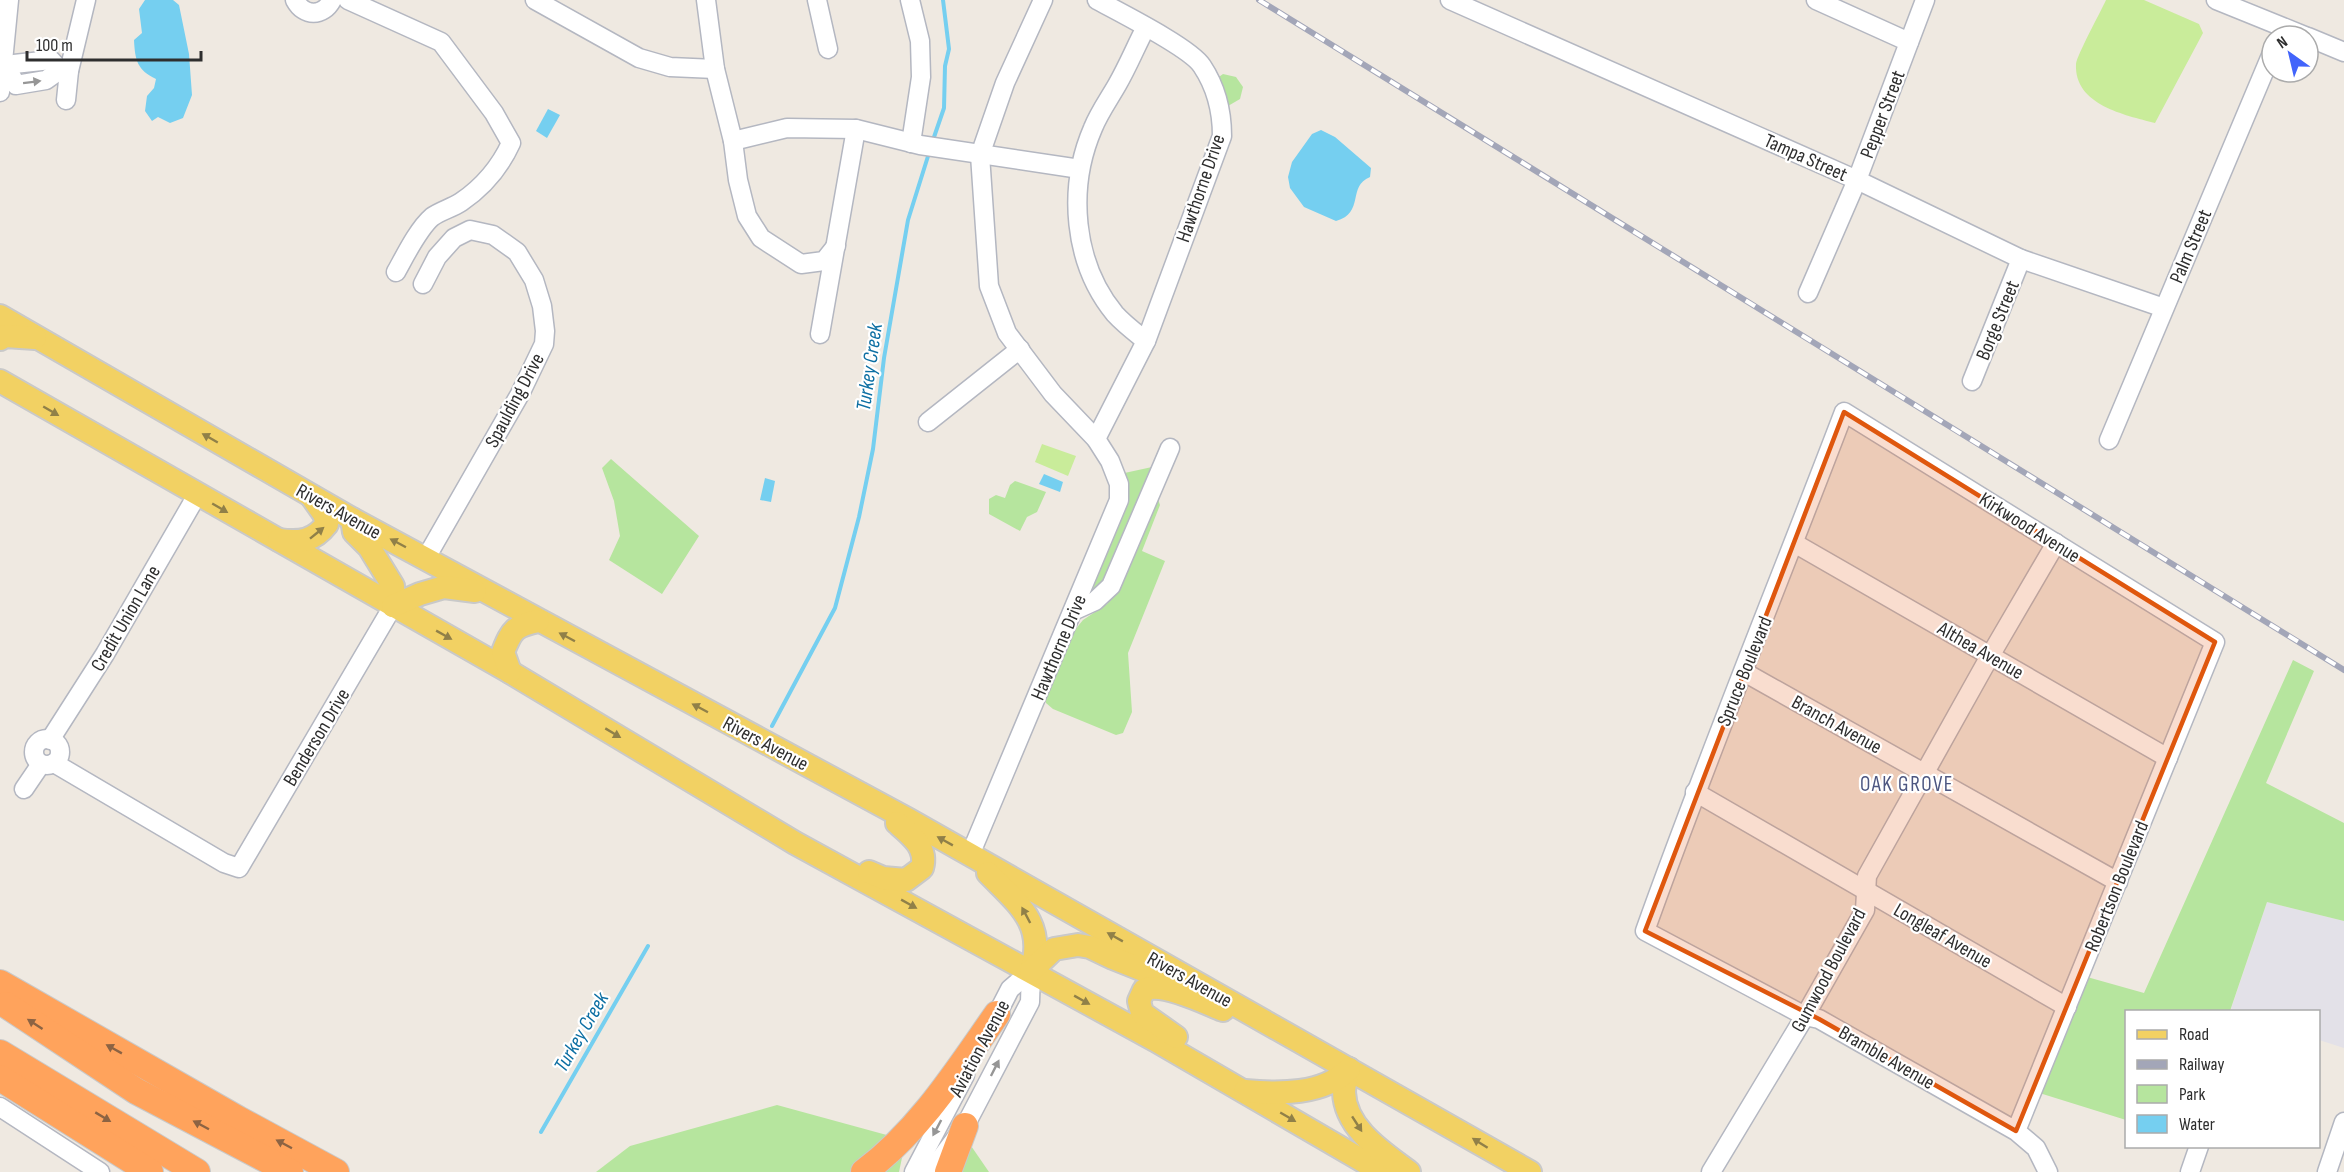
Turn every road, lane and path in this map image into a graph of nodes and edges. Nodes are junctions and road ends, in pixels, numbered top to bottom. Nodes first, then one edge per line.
1 (9, 0) edge
2 (86, 0) edge
3 (295, 0) edge
4 (332, 0) edge
5 (348, 0) edge
6 (535, 0) edge
7 (706, 0) edge
8 (818, 0) edge
9 (910, 0) edge
10 (1043, 0) edge
11 (1097, 0) edge
12 (1450, 0) edge
13 (1816, 0) edge
14 (1925, 0) edge
15 (2216, 0) edge
16 (1485, 8) edge
17 (2265, 24) edge
18 (1146, 27) junction
19 (1909, 42) junction
20 (2320, 43) edge
21 (828, 49) dead end
22 (2344, 52) edge
23 (715, 69) junction
24 (64, 70) junction
25 (6, 71) junction
26 (2260, 81) edge
27 (0, 92) edge
28 (66, 100) dead end
29 (856, 129) junction
30 (733, 141) junction
31 (916, 144) junction
32 (980, 155) junction
33 (1080, 168) junction
34 (1857, 180) junction
35 (836, 246) junction
36 (2021, 259) junction
37 (396, 272) dead end
38 (423, 284) dead end
39 (1808, 293) dead end
40 (2163, 308) junction
41 (0, 316) edge
42 (820, 334) dead end
43 (36, 338) junction
44 (0, 339) edge
45 (1146, 342) junction
46 (1020, 349) junction
47 (0, 381) edge
48 (1972, 381) dead end
49 (1844, 412) joint
50 (928, 422) dead end
51 (1096, 439) junction
52 (2109, 440) dead end
53 (1170, 448) dead end
54 (197, 495) junction
55 (312, 496) junction
56 (351, 519) junction
57 (274, 540) junction
58 (1794, 543) junction
59 (2056, 543) junction
60 (426, 558) junction
61 (486, 592) junction
62 (393, 606) junction
63 (1073, 612) junction
64 (538, 621) junction
65 (2215, 642) joint
66 (1990, 656) junction
67 (510, 672) junction
68 (1744, 672) junction
69 (2168, 758) junction
70 (47, 764) junction
71 (1925, 773) junction
72 (24, 789) dead end
73 (1695, 792) junction
74 (877, 803) junction
75 (795, 843) junction
76 (970, 855) junction
77 (2118, 882) junction
78 (1865, 889) junction
79 (1645, 931) joint
80 (1031, 971) junction
81 (0, 983) edge
82 (0, 1002) edge
83 (1237, 1005) junction
84 (2067, 1007) junction
85 (997, 1014) junction
86 (1805, 1016) junction
87 (1291, 1037) junction
88 (0, 1053) edge
89 (1197, 1065) junction
90 (1348, 1069) junction
91 (0, 1078) edge
92 (1244, 1091) junction
93 (0, 1107) edge
94 (2344, 1122) edge
95 (965, 1126) junction
96 (2016, 1131) junction
97 (2198, 1148) edge
98 (100, 1172) edge
99 (150, 1172) edge
100 (197, 1172) edge
101 (290, 1172) edge
102 (336, 1172) edge
103 (864, 1172) edge
104 (914, 1172) edge
105 (933, 1172) edge
106 (948, 1172) edge
107 (1382, 1172) edge
108 (1409, 1172) edge
109 (1530, 1172) edge
110 (1711, 1172) edge
111 (2048, 1172) edge
112 (2190, 1172) edge
113 (2327, 1172) edge

1 - 25 street
2 - 24 street
3 - 4 street
5 - 37 street
6 - 23 street
7 - 23 street
8 - 21 street
9 - 31 street
10 - 32 street, Hawthorne Drive
11 - 18 street, Hawthorne Drive
12 - 16 street, Tampa Street
13 - 19 street
14 - 19 street, Pepper Street
15 - 17 street
16 - 34 street, Tampa Street
18 - 33 street
18 - 45 street, Hawthorne Drive
19 - 34 street, Pepper Street
20 - 22 street
23 - 30 street
24 - 25 street
24 - 28 street
25 - 27 street
26 - 40 street, Palm Street
29 - 30 street
29 - 31 street
29 - 35 street
30 - 35 street
31 - 32 street
32 - 33 street
32 - 46 street, Hawthorne Drive
33 - 45 street
34 - 36 street, Tampa Street
34 - 39 street, Pepper Street
35 - 42 street
36 - 40 street, Tampa Street
36 - 48 street, Borge Street
38 - 60 street, Spaulding Drive
40 - 52 street, Palm Street
41 - 43 main road, Rivers Avenue
43 - 44 main road
55 -> 43 main road, Rivers Avenue
45 - 51 street, Hawthorne Drive
46 - 50 street
46 - 51 street, Hawthorne Drive
47 -> 54 main road
49 - 58 street, Spruce Boulevard
49 - 59 street, Kirkwood Avenue
51 - 63 street, Hawthorne Drive
53 - 63 street
54 -> 57 main road
54 - 70 street, Credit Union Lane
55 - 56 main road, Rivers Avenue
57 -> 55 main road
60 -> 56 main road, Rivers Avenue
56 - 62 main road
57 - 62 main road
58 - 66 street, Althea Avenue
58 - 68 street, Spruce Boulevard
59 - 65 street, Kirkwood Avenue
59 - 66 street, Gumwood Boulevard
60 - 61 main road, Rivers Avenue
61 - 62 main road
61 - 64 main road, Rivers Avenue
62 -> 67 main road
62 - 70 street, Benderson Drive
63 - 76 street, Hawthorne Drive
64 - 67 main road
74 -> 64 main road, Rivers Avenue
65 - 69 street, Robertson Boulevard
66 - 69 street, Althea Avenue
66 - 71 street, Gumwood Boulevard
67 -> 75 main road
68 - 71 street, Branch Avenue
68 - 73 street, Spruce Boulevard
69 - 77 street, Robertson Boulevard
70 - 72 street
71 - 77 street, Branch Avenue
71 - 78 street, Gumwood Boulevard
73 - 78 street, Longleaf Avenue
73 - 79 street, Spruce Boulevard
74 - 75 main road
76 -> 74 main road, Rivers Avenue
75 -> 80 main road
80 -> 76 main road
83 -> 76 main road, Rivers Avenue
77 - 84 street, Robertson Boulevard
78 - 84 street, Longleaf Avenue
78 - 86 street, Gumwood Boulevard
79 - 86 street, Bramble Avenue
80 - 83 main road
80 - 85 street, Aviation Avenue
80 -> 89 main road
95 -> 80 street, Aviation Avenue
102 -> 81 highway
101 -> 82 highway
83 - 87 main road, Rivers Avenue
84 - 96 street, Robertson Boulevard
85 - 103 highway
85 -> 104 street, Aviation Avenue
86 - 96 street, Bramble Avenue
86 - 110 street, Gumwood Boulevard
87 - 89 main road
87 - 90 main road, Rivers Avenue
88 -> 100 highway
89 - 92 main road
90 - 92 main road
90 -> 108 main road
109 -> 90 main road, Rivers Avenue
91 - 99 highway
92 -> 107 main road
93 - 98 street
94 - 113 street
95 - 105 street, Aviation Avenue
95 - 106 highway
96 - 111 street, Bramble Avenue
97 - 112 street

